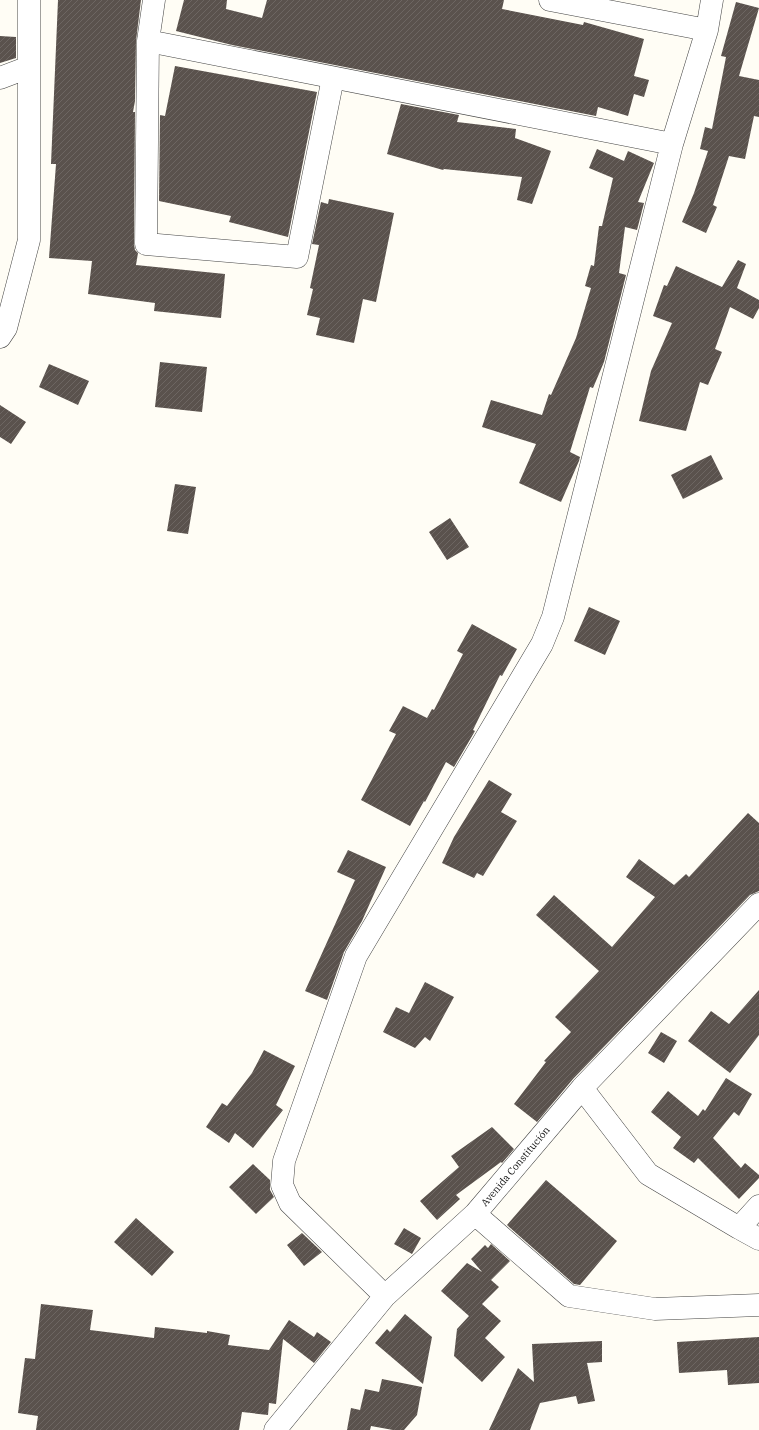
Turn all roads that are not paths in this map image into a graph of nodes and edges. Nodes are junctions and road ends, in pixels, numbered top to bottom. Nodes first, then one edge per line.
1 (29, 0) edge
2 (154, 0) edge
3 (550, 0) edge
4 (712, 0) edge
5 (707, 30) junction
6 (148, 41) junction
7 (29, 66) junction
8 (0, 78) edge
9 (333, 78) junction
10 (672, 144) junction
11 (0, 337) edge
12 (759, 904) edge
13 (582, 1088) junction
14 (759, 1206) edge
15 (475, 1214) junction
16 (739, 1228) junction
17 (759, 1239) edge
18 (385, 1296) junction
19 (759, 1305) edge
20 (275, 1430) edge

1 - 7 street
2 - 6 street
3 - 5 street
4 - 5 street
5 - 10 street
6 - 9 street
6 - 9 street
7 - 8 street
7 - 11 street
9 - 10 street
10 - 18 street
12 - 13 street, Avenida Constitución
13 - 15 street, Avenida Constitución
13 - 16 street
14 - 16 street
15 - 18 street, Avenida Constitución
15 - 19 street
16 - 17 street
18 - 20 street, Avenida Constitución

